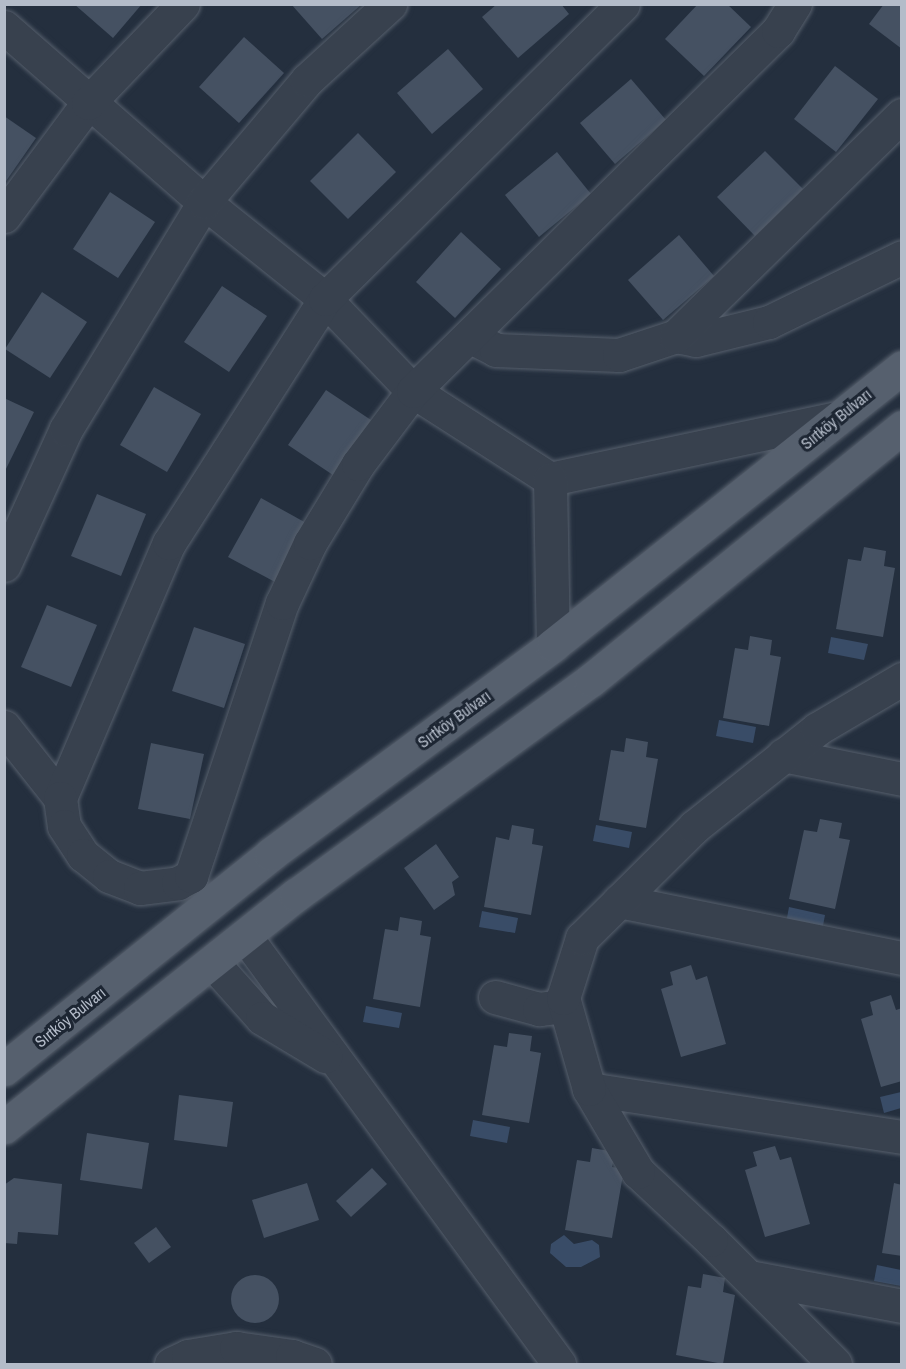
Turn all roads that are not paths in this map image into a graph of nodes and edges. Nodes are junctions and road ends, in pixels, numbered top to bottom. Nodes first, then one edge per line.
1 (183, 4) edge
2 (390, 4) edge
3 (624, 4) edge
4 (795, 4) edge
5 (4, 27) edge
6 (88, 103) junction
7 (902, 115) edge
8 (204, 202) junction
9 (4, 216) edge
10 (902, 257) edge
11 (325, 299) junction
12 (676, 336) junction
13 (471, 337) junction
14 (902, 367) edge
15 (413, 391) junction
16 (838, 418) junction
17 (902, 427) edge
18 (550, 479) junction
19 (4, 565) edge
20 (553, 645) junction
21 (902, 679) edge
22 (4, 727) edge
23 (783, 755) junction
24 (902, 779) edge
25 (60, 798) junction
26 (619, 901) junction
27 (245, 936) junction
28 (902, 958) edge
29 (212, 962) junction
30 (495, 997) dead end
31 (565, 1006) junction
32 (337, 1063) junction
33 (4, 1069) edge
34 (589, 1089) junction
35 (4, 1127) edge
36 (902, 1137) edge
37 (749, 1277) junction
38 (902, 1306) edge
39 (171, 1365) edge
40 (315, 1365) edge
41 (559, 1365) edge
42 (836, 1365) edge

1 - 6 street
2 - 8 street
3 - 11 street
4 - 13 street
5 - 6 street
6 - 8 street
6 - 9 street
7 - 12 street
8 - 11 street
8 - 19 street
10 - 12 street
11 - 15 street
11 - 25 street
12 - 13 street
13 - 15 street
14 - 16 main road, Sırtköy Bulvarı
15 - 18 street
15 - 25 street
16 - 18 street
16 - 20 main road, Sırtköy Bulvarı
17 - 27 main road
18 - 20 street
20 - 33 main road, Sırtköy Bulvarı
21 - 23 street
22 - 25 street
23 - 24 street
23 - 26 street
26 - 28 street
26 - 31 street
27 - 29 main road
27 - 32 street
29 - 32 street
29 - 35 main road
30 - 31 street
31 - 34 street
32 - 41 street
34 - 36 street
34 - 37 street
37 - 38 street
37 - 42 street
39 - 40 street

